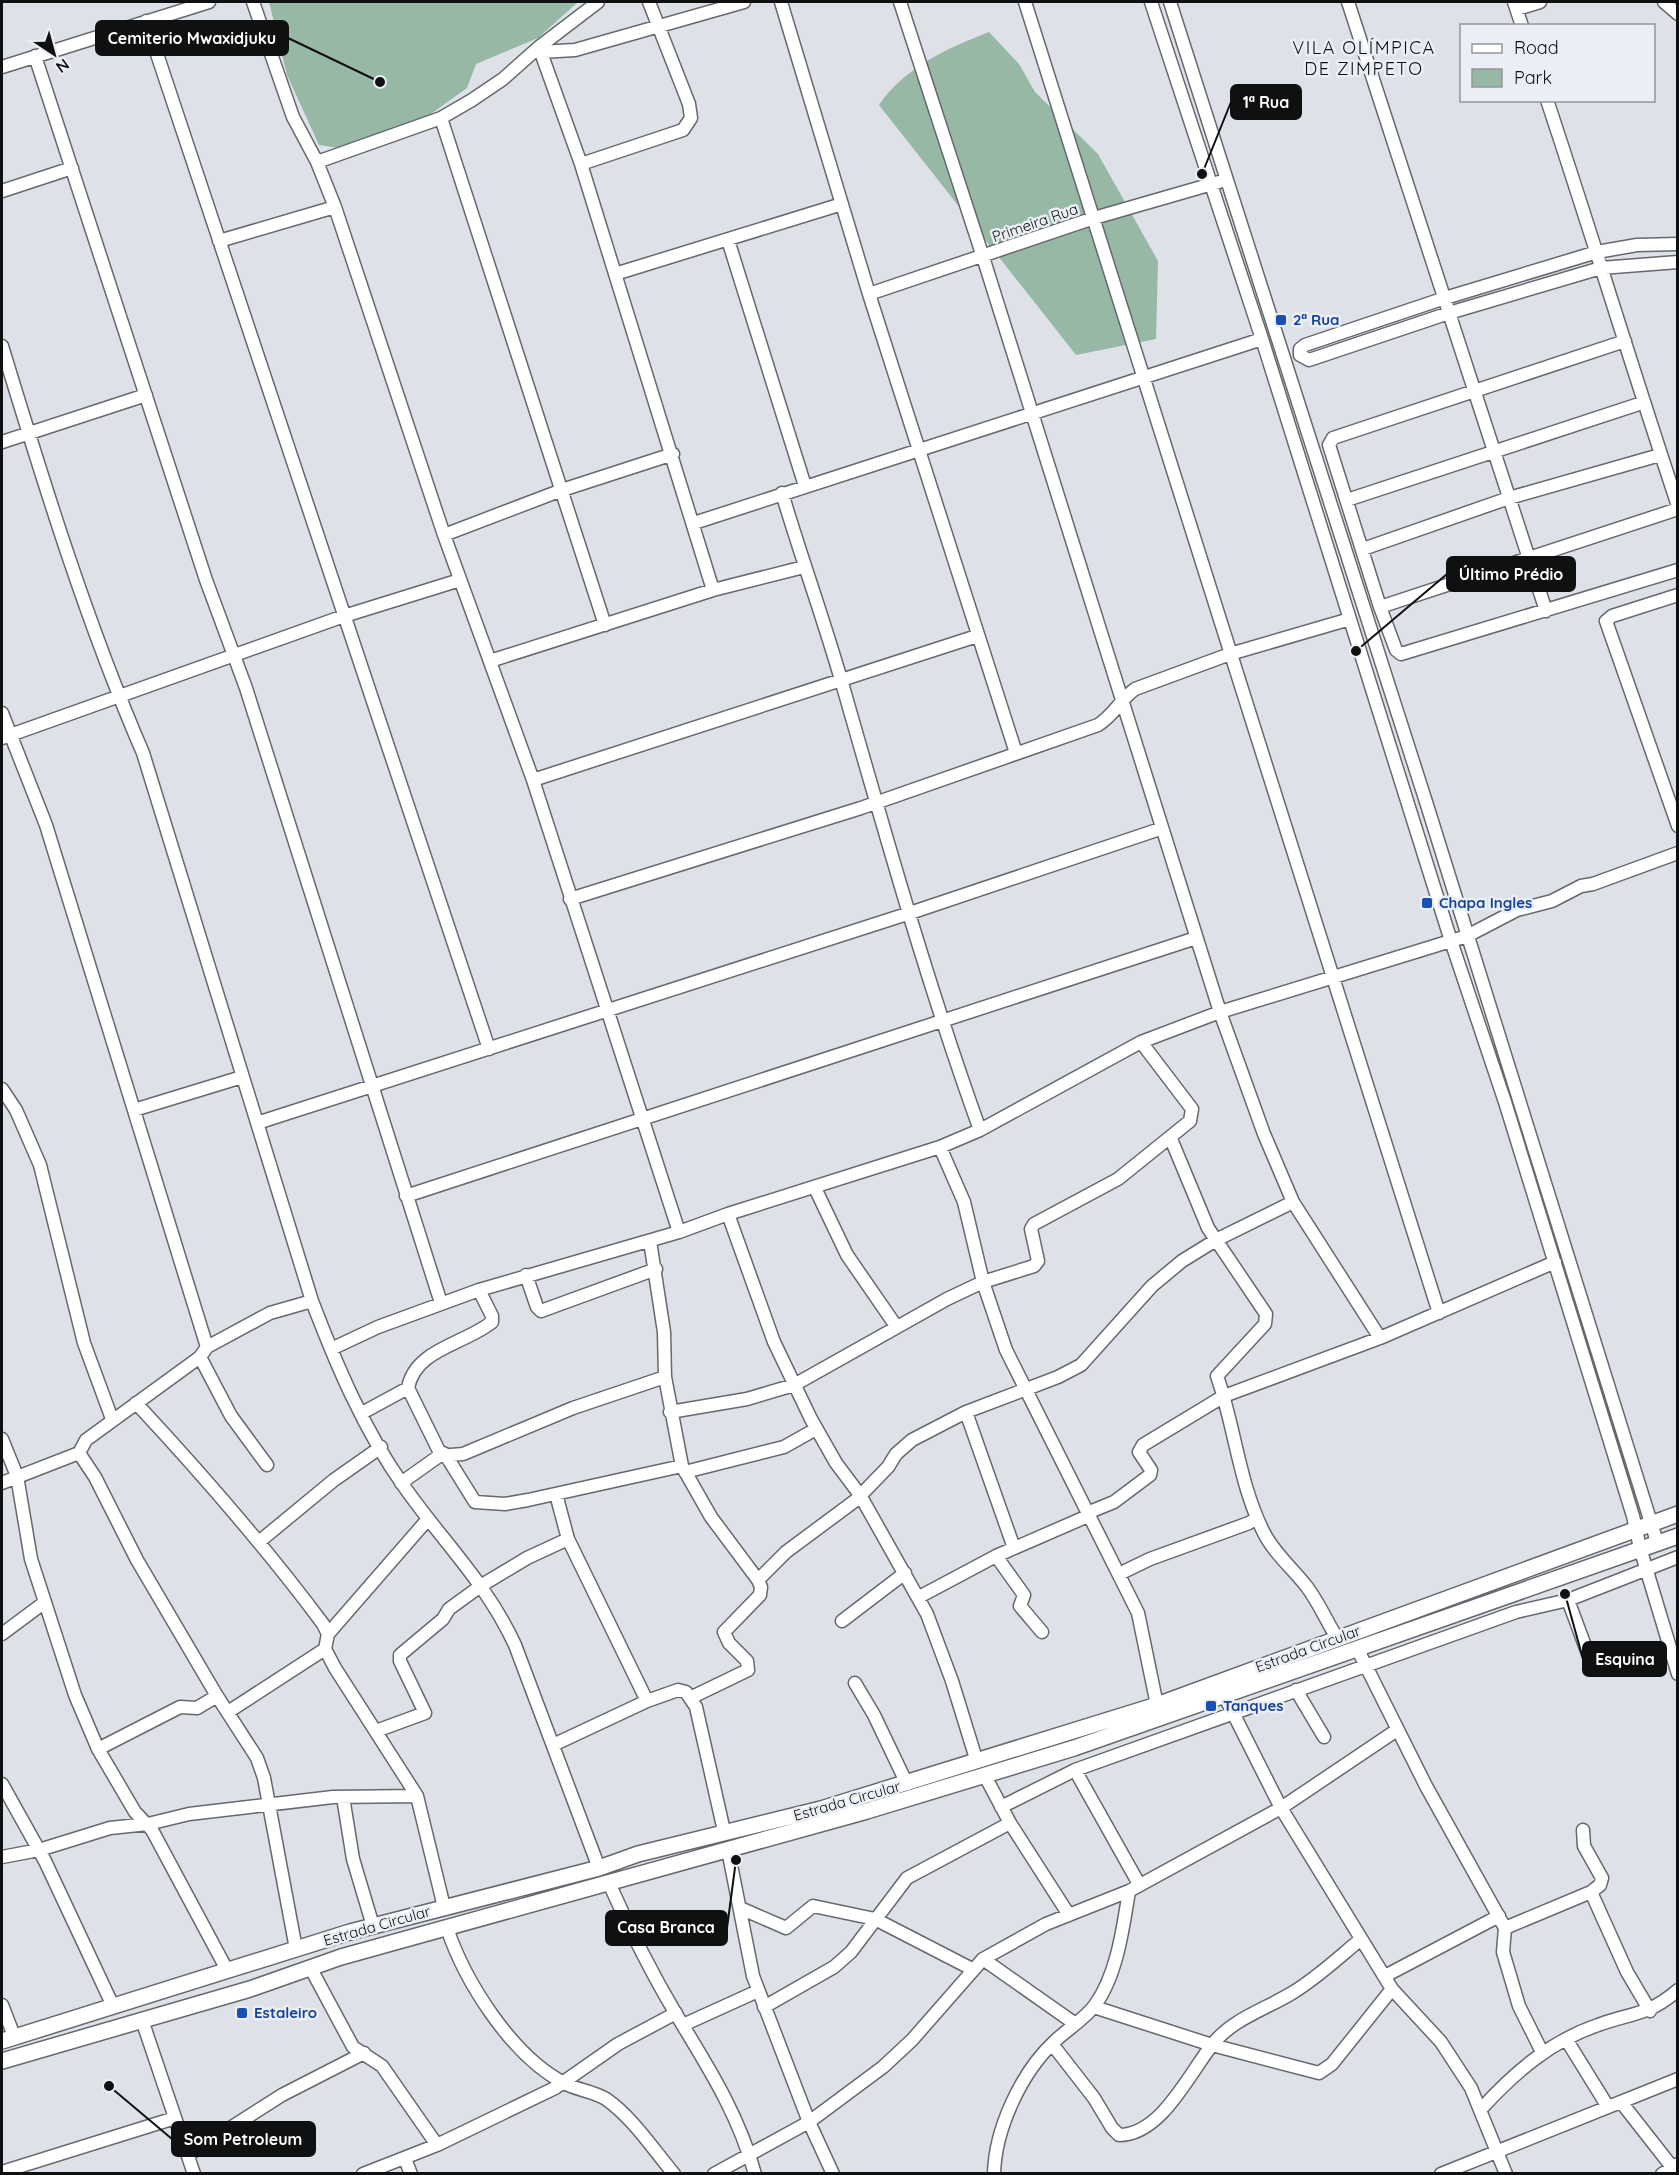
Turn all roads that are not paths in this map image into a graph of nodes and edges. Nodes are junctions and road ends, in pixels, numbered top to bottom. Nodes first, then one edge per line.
1 (209, 2) edge
2 (253, 2) edge
3 (598, 2) edge
4 (649, 2) edge
5 (744, 2) edge
6 (780, 2) edge
7 (900, 2) edge
8 (1025, 2) edge
9 (1151, 2) edge
10 (1170, 2) edge
11 (1348, 2) edge
12 (1540, 2) edge
13 (1664, 2) edge
14 (1516, 5) edge
15 (1677, 14) edge
16 (146, 21) junction
17 (1521, 24) edge
18 (660, 27) junction
19 (539, 49) junction
20 (35, 56) junction
21 (2, 67) edge
22 (1548, 102) edge
23 (441, 118) junction
24 (317, 162) junction
25 (581, 164) junction
26 (72, 168) junction
27 (1227, 180) junction
28 (1212, 184) junction
29 (2, 191) edge
30 (842, 204) junction
31 (335, 207) junction
32 (1094, 219) junction
33 (728, 240) junction
34 (219, 241) junction
35 (1677, 244) edge
36 (1597, 252) junction
37 (983, 257) junction
38 (1677, 262) edge
39 (1601, 268) junction
40 (615, 274) junction
41 (869, 294) junction
42 (1445, 298) junction
43 (1449, 313) junction
44 (1262, 339) junction
45 (1625, 341) junction
46 (2, 346) edge
47 (1144, 379) junction
48 (1475, 391) junction
49 (146, 395) junction
50 (1642, 403) junction
51 (1032, 415) junction
52 (29, 435) junction
53 (2, 442) edge
54 (921, 451) junction
55 (1494, 451) junction
56 (673, 454) junction
57 (1660, 455) junction
58 (805, 486) junction
59 (562, 489) junction
60 (782, 493) junction
61 (1509, 498) junction
62 (1347, 500) junction
63 (1677, 508) edge
64 (694, 523) junction
65 (444, 535) junction
66 (1363, 549) junction
67 (1529, 559) junction
68 (804, 567) junction
69 (1677, 570) edge
70 (460, 580) junction
71 (713, 590) junction
72 (1677, 595) edge
73 (1380, 607) junction
74 (1546, 611) junction
75 (344, 616) junction
76 (1350, 619) junction
77 (605, 625) junction
78 (977, 636) junction
79 (1230, 654) junction
80 (233, 656) junction
81 (490, 661) junction
82 (842, 681) junction
83 (119, 698) junction
84 (1123, 698) junction
85 (2, 713) edge
86 (5, 736) edge
87 (1016, 753) junction
88 (533, 780) junction
89 (874, 802) junction
90 (1677, 826) edge
91 (1160, 829) junction
92 (1677, 853) edge
93 (570, 899) junction
94 (910, 913) junction
95 (1467, 936) junction
96 (1196, 938) junction
97 (1451, 941) junction
98 (1333, 978) junction
99 (605, 1010) junction
100 (1220, 1012) junction
101 (942, 1023) junction
102 (1141, 1042) junction
103 (489, 1049) junction
104 (242, 1077) junction
105 (372, 1084) junction
106 (4, 1096) edge
107 (134, 1110) junction
108 (644, 1119) junction
109 (257, 1123) junction
110 (980, 1130) junction
111 (1171, 1139) junction
112 (940, 1147) junction
113 (815, 1188) junction
114 (406, 1196) junction
115 (1293, 1202) junction
116 (728, 1214) junction
117 (679, 1232) junction
118 (1216, 1240) junction
119 (650, 1241) junction
120 (1555, 1262) junction
121 (656, 1269) junction
122 (526, 1275) junction
123 (983, 1282) junction
124 (479, 1290) junction
125 (312, 1301) junction
126 (441, 1303) junction
127 (1439, 1313) junction
128 (896, 1326) junction
129 (1380, 1338) junction
130 (331, 1349) junction
131 (204, 1352) junction
132 (665, 1377) junction
133 (794, 1385) junction
134 (408, 1388) junction
135 (1026, 1390) junction
136 (1224, 1396) junction
137 (136, 1403) junction
138 (670, 1412) junction
139 (966, 1412) junction
140 (362, 1413) junction
141 (112, 1419) junction
142 (816, 1429) junction
143 (2, 1439) edge
144 (381, 1447) junction
145 (79, 1453) junction
146 (446, 1454) junction
147 (267, 1464) dead end
148 (683, 1469) junction
149 (16, 1476) junction
150 (2, 1482) edge
151 (401, 1483) junction
152 (556, 1494) junction
153 (860, 1495) junction
154 (1677, 1514) edge
155 (1088, 1515) junction
156 (1257, 1518) junction
157 (428, 1519) junction
158 (1653, 1522) junction
159 (1636, 1527) junction
160 (1677, 1536) edge
161 (568, 1539) junction
162 (260, 1541) junction
163 (1657, 1542) junction
164 (1014, 1548) junction
165 (1640, 1548) junction
166 (996, 1556) junction
167 (1677, 1557) edge
168 (1645, 1568) junction
169 (905, 1573) junction
170 (1119, 1574) junction
171 (758, 1580) junction
172 (482, 1585) junction
173 (919, 1597) junction
174 (1568, 1600) junction
175 (45, 1602) junction
176 (842, 1621) dead end
177 (1042, 1632) dead end
178 (2, 1634) edge
179 (328, 1634) junction
180 (1337, 1638) junction
181 (1357, 1648) junction
182 (326, 1649) junction
183 (1591, 1662) dead end
184 (1366, 1666) junction
185 (1677, 1674) edge
186 (855, 1683) dead end
187 (1296, 1690) junction
188 (1224, 1695) junction
189 (217, 1696) junction
190 (690, 1698) junction
191 (648, 1701) junction
192 (1157, 1705) junction
193 (228, 1712) junction
194 (1232, 1712) junction
195 (1396, 1730) junction
196 (376, 1731) junction
197 (1324, 1737) dead end
198 (553, 1745) junction
199 (98, 1749) junction
200 (977, 1762) junction
201 (1075, 1770) junction
202 (985, 1776) junction
203 (2, 1784) edge
204 (907, 1784) junction
205 (417, 1796) junction
206 (343, 1797) junction
207 (269, 1805) junction
208 (1001, 1807) junction
209 (1281, 1808) junction
210 (1011, 1823) junction
211 (148, 1824) junction
212 (1583, 1830) dead end
213 (724, 1831) junction
214 (39, 1850) junction
215 (728, 1850) junction
216 (2, 1857) edge
217 (599, 1868) junction
218 (609, 1883) junction
219 (1134, 1888) junction
220 (1591, 1892) junction
221 (444, 1907) junction
222 (740, 1908) junction
223 (1069, 1915) junction
224 (1499, 1916) junction
225 (875, 1919) junction
226 (373, 1926) junction
227 (447, 1928) junction
228 (1505, 1929) junction
229 (1360, 1939) junction
230 (296, 1949) junction
231 (983, 1959) junction
232 (310, 1967) junction
233 (227, 1970) junction
234 (972, 1970) junction
235 (1385, 1976) junction
236 (1392, 1989) junction
237 (1677, 1990) edge
238 (758, 1991) junction
239 (2, 2005) edge
240 (112, 2006) junction
241 (764, 2007) junction
242 (1094, 2007) junction
243 (1650, 2011) junction
244 (676, 2013) junction
245 (142, 2020) junction
246 (1074, 2023) junction
247 (683, 2025) junction
248 (8, 2038) edge
249 (1566, 2039) junction
250 (1052, 2044) junction
251 (1212, 2045) junction
252 (1542, 2052) junction
253 (364, 2053) junction
254 (2, 2061) edge
255 (1677, 2079) edge
256 (564, 2083) junction
257 (1622, 2102) junction
258 (1608, 2107) junction
259 (1482, 2108) junction
260 (175, 2118) junction
261 (809, 2122) junction
262 (437, 2145) junction
263 (1497, 2149) junction
264 (750, 2154) junction
265 (188, 2155) junction
266 (405, 2159) junction
267 (1671, 2168) edge
268 (2, 2172) edge
269 (194, 2174) edge
270 (363, 2174) edge
271 (411, 2174) edge
272 (674, 2174) edge
273 (714, 2174) edge
274 (755, 2174) edge
275 (833, 2174) edge
276 (994, 2174) edge
277 (1441, 2174) edge
278 (1506, 2174) edge

1 - 16 street
2 - 24 street
3 - 19 street
4 - 18 street
5 - 18 street
6 - 30 street
7 - 37 street
8 - 32 street
9 - 28 street
10 - 27 street
11 - 42 street
12 - 14 street
13 - 15 street
14 - 17 street
16 - 20 street
16 - 34 street
18 - 19 street
18 - 25 street
19 - 23 street
19 - 25 street
20 - 21 street
20 - 26 street
22 - 36 street
23 - 24 street
23 - 59 street
24 - 31 street
25 - 40 street
26 - 29 street
26 - 49 street
27 - 28 street, Primeira Rua
27 - 95 street
28 - 32 street, Primeira Rua
28 - 44 street
30 - 33 street
30 - 41 street
31 - 34 street
31 - 65 street
32 - 37 street, Primeira Rua
32 - 47 street
33 - 40 street
33 - 58 street
34 - 75 street
35 - 36 street
36 - 39 street
36 - 42 street
37 - 41 street, Primeira Rua
37 - 51 street
38 - 39 street
39 - 43 street
39 - 45 street
40 - 56 street
41 - 54 street
42 - 43 street
42 - 43 street
43 - 48 street
44 - 47 street
44 - 76 street
45 - 48 street
45 - 50 street
46 - 52 street
47 - 51 street
47 - 79 street
48 - 55 street
48 - 62 street
49 - 52 street
49 - 80 street
50 - 55 street
50 - 57 street
51 - 54 street
51 - 84 street
52 - 53 street
52 - 83 street
54 - 58 street
54 - 78 street
55 - 61 street
55 - 62 street
56 - 59 street
56 - 64 street
57 - 61 street
57 - 63 street
58 - 60 street
59 - 65 street
59 - 77 street
60 - 64 street
60 - 68 street
61 - 66 street
61 - 67 street
62 - 66 street
63 - 67 street
64 - 71 street
65 - 70 street
66 - 73 street
67 - 73 street
67 - 74 street
68 - 71 street
68 - 82 street
69 - 74 street
70 - 75 street
70 - 81 street
71 - 77 street
72 - 90 street
73 - 74 street
75 - 80 street
75 - 103 street
76 - 79 street
76 - 97 street
77 - 81 street
78 - 82 street
78 - 87 street
79 - 84 street
79 - 98 street
80 - 83 street
80 - 105 street
81 - 88 street
82 - 88 street
82 - 89 street
83 - 86 street
83 - 104 street
84 - 87 street
84 - 91 street
85 - 86 street
86 - 107 street
87 - 89 street
88 - 93 street
89 - 93 street
89 - 94 street
91 - 94 street
91 - 96 street
92 - 95 street
93 - 99 street
94 - 99 street
94 - 101 street
95 - 97 street
95 - 158 street
96 - 100 street
96 - 101 street
97 - 98 street
97 - 120 street
98 - 100 street
98 - 127 street
99 - 103 street
99 - 108 street
100 - 102 street
100 - 115 street
101 - 108 street
101 - 110 street
102 - 110 street
102 - 111 street
103 - 105 street
104 - 107 street
104 - 109 street
105 - 109 street
105 - 114 street
106 - 141 street
107 - 131 street
108 - 114 street
108 - 117 street
109 - 125 street
110 - 112 street
111 - 118 street
111 - 123 street
112 - 113 street
112 - 123 street
113 - 116 street
113 - 128 street
114 - 126 street
115 - 118 street
115 - 129 street
116 - 117 street
116 - 133 street
117 - 119 street
118 - 135 street
118 - 136 street
119 - 121 street
119 - 122 street
120 - 127 street
120 - 159 street
121 - 122 street
121 - 132 street
122 - 124 street
123 - 128 street
123 - 135 street
124 - 126 street
124 - 134 street
125 - 130 street
125 - 131 street
126 - 130 street
127 - 129 street
128 - 133 street
129 - 136 street
130 - 140 street
131 - 137 street
131 - 147 street
132 - 138 street
132 - 146 street
133 - 138 street
133 - 142 street
134 - 140 street
134 - 146 street
135 - 139 street
135 - 155 street
136 - 155 street
136 - 156 street
137 - 141 street
137 - 162 street
138 - 148 street
139 - 153 street
139 - 164 street
140 - 144 street
141 - 145 street
142 - 148 street
142 - 153 street
143 - 149 street
144 - 151 street
144 - 162 street
145 - 149 street
145 - 189 street
146 - 151 street
146 - 152 street
148 - 152 street
148 - 171 street
149 - 150 street
149 - 175 street
151 - 157 street
152 - 161 street
153 - 169 street
153 - 171 street
154 - 158 main road, Estrada Circular
155 - 164 street
155 - 170 street
156 - 170 street
156 - 180 street
157 - 172 street
157 - 179 street
158 - 159 main road, Estrada Circular
158 - 163 street
159 - 165 street
159 - 180 main road, Estrada Circular
160 - 163 main road
161 - 172 street
161 - 191 street
162 - 179 street
163 - 165 main road
164 - 166 street
165 - 168 street
165 - 181 main road
166 - 173 street
166 - 177 street
167 - 168 street
168 - 174 street
168 - 185 street
169 - 173 street
169 - 176 street
170 - 192 street
171 - 190 street
172 - 196 street
172 - 198 street
173 - 200 street
174 - 183 street
174 - 184 street
175 - 178 street
175 - 199 street
179 - 182 street
180 - 192 main road, Estrada Circular
181 - 184 street
181 - 188 main road
182 - 193 street
182 - 196 street
184 - 187 street
184 - 195 street
186 - 204 street
187 - 194 street
187 - 197 street
188 - 194 street
188 - 202 main road
189 - 193 street
189 - 199 street
190 - 191 street
190 - 213 street
191 - 198 street
192 - 200 main road, Estrada Circular
193 - 207 street
194 - 201 street
194 - 209 street
195 - 209 street
195 - 224 street
196 - 205 street
198 - 217 street
199 - 211 street
200 - 204 main road, Estrada Circular
201 - 208 street
201 - 219 street
202 - 208 street
202 - 215 main road
203 - 214 street
204 - 213 main road, Estrada Circular
205 - 206 street
205 - 221 street
206 - 207 street
206 - 226 street
207 - 211 street
207 - 230 street
208 - 210 street
209 - 219 street
209 - 229 street
210 - 223 street
210 - 225 street
211 - 214 street
211 - 233 street
212 - 220 street
213 - 217 main road, Estrada Circular
214 - 216 street
214 - 240 street
215 - 218 main road
215 - 222 street
217 - 221 main road, Estrada Circular
218 - 227 main road
218 - 244 street
219 - 223 street
219 - 242 street
220 - 228 street
220 - 243 street
221 - 226 main road, Estrada Circular
222 - 225 street
222 - 238 street
223 - 231 street
224 - 228 street
224 - 235 street
225 - 234 street
225 - 241 street
226 - 230 main road, Estrada Circular
227 - 232 main road
227 - 256 street
228 - 252 street
229 - 235 street
229 - 251 street
230 - 233 main road, Estrada Circular
231 - 234 street
231 - 246 street
232 - 245 main road
232 - 253 street
233 - 240 main road, Estrada Circular
234 - 261 street
235 - 236 street
236 - 251 street
236 - 259 street
237 - 243 street
238 - 241 street
238 - 247 street
239 - 248 street
240 - 248 main road, Estrada Circular
241 - 261 street
242 - 246 street
242 - 251 street
243 - 249 street
244 - 247 street
244 - 256 street
245 - 254 main road
245 - 260 street
246 - 250 street
247 - 264 street
249 - 252 street
249 - 258 street
250 - 251 street
250 - 276 street
252 - 259 street
253 - 262 street
253 - 265 street
255 - 257 street
256 - 262 street
256 - 272 street
257 - 258 street
257 - 267 street
258 - 263 street
259 - 263 street
260 - 265 street
260 - 268 street
261 - 264 street
261 - 275 street
262 - 266 street
263 - 277 street
263 - 278 street
264 - 273 street
264 - 274 street
265 - 269 street
266 - 270 street
266 - 271 street

